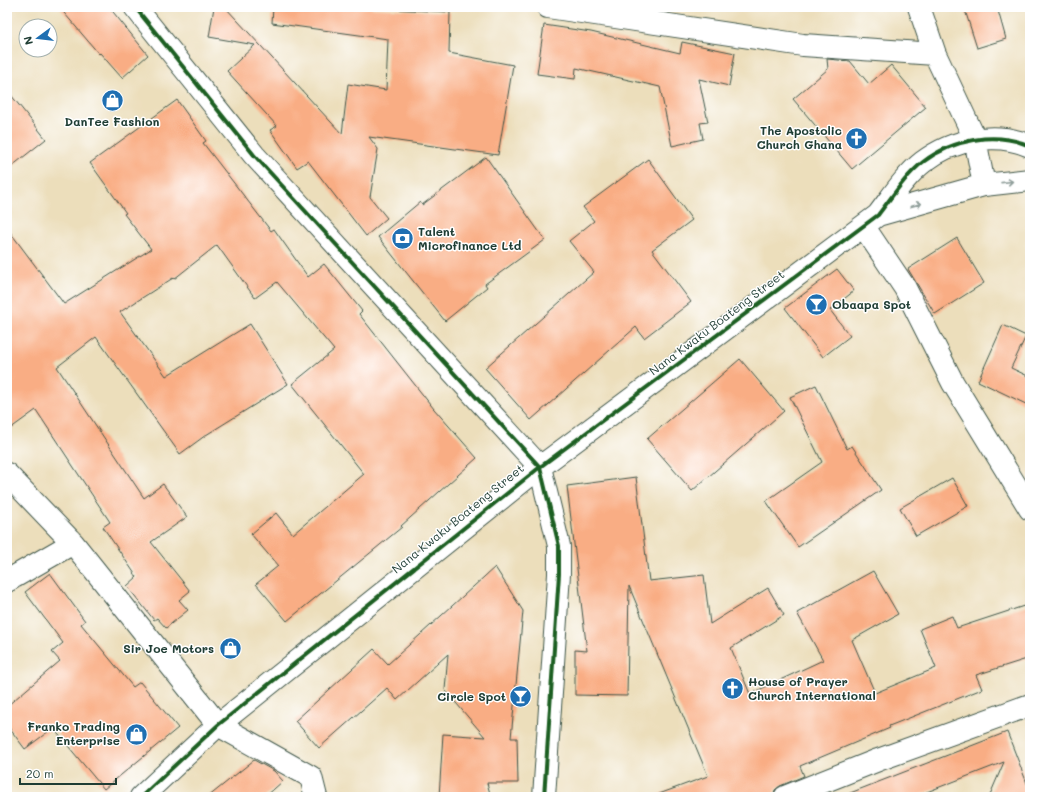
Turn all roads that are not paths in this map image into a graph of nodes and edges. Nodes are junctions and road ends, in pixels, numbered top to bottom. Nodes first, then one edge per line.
1 (135, 7) edge
2 (548, 7) edge
3 (919, 7) edge
4 (934, 54) junction
5 (975, 139) junction
6 (1030, 146) edge
7 (1030, 180) edge
8 (984, 185) junction
9 (871, 221) junction
10 (540, 467) junction
11 (7, 474) edge
12 (1030, 508) edge
13 (73, 543) junction
14 (7, 580) edge
15 (1030, 705) edge
16 (218, 725) junction
17 (141, 797) edge
18 (316, 797) edge
19 (544, 797) edge
20 (786, 797) edge

1 - 10 street
2 - 4 street
3 - 4 street
4 - 5 street
5 - 6 street
5 - 8 street
5 - 9 street
8 -> 7 street
9 -> 8 street
9 - 10 street, Nana Kwaku Boateng Street
9 - 12 street
10 - 16 street, Nana Kwaku Boateng Street
10 - 19 street
11 - 13 street
13 - 14 street
13 - 16 street
15 - 20 street
16 - 17 street, Nana Kwaku Boateng Street
16 - 18 street

